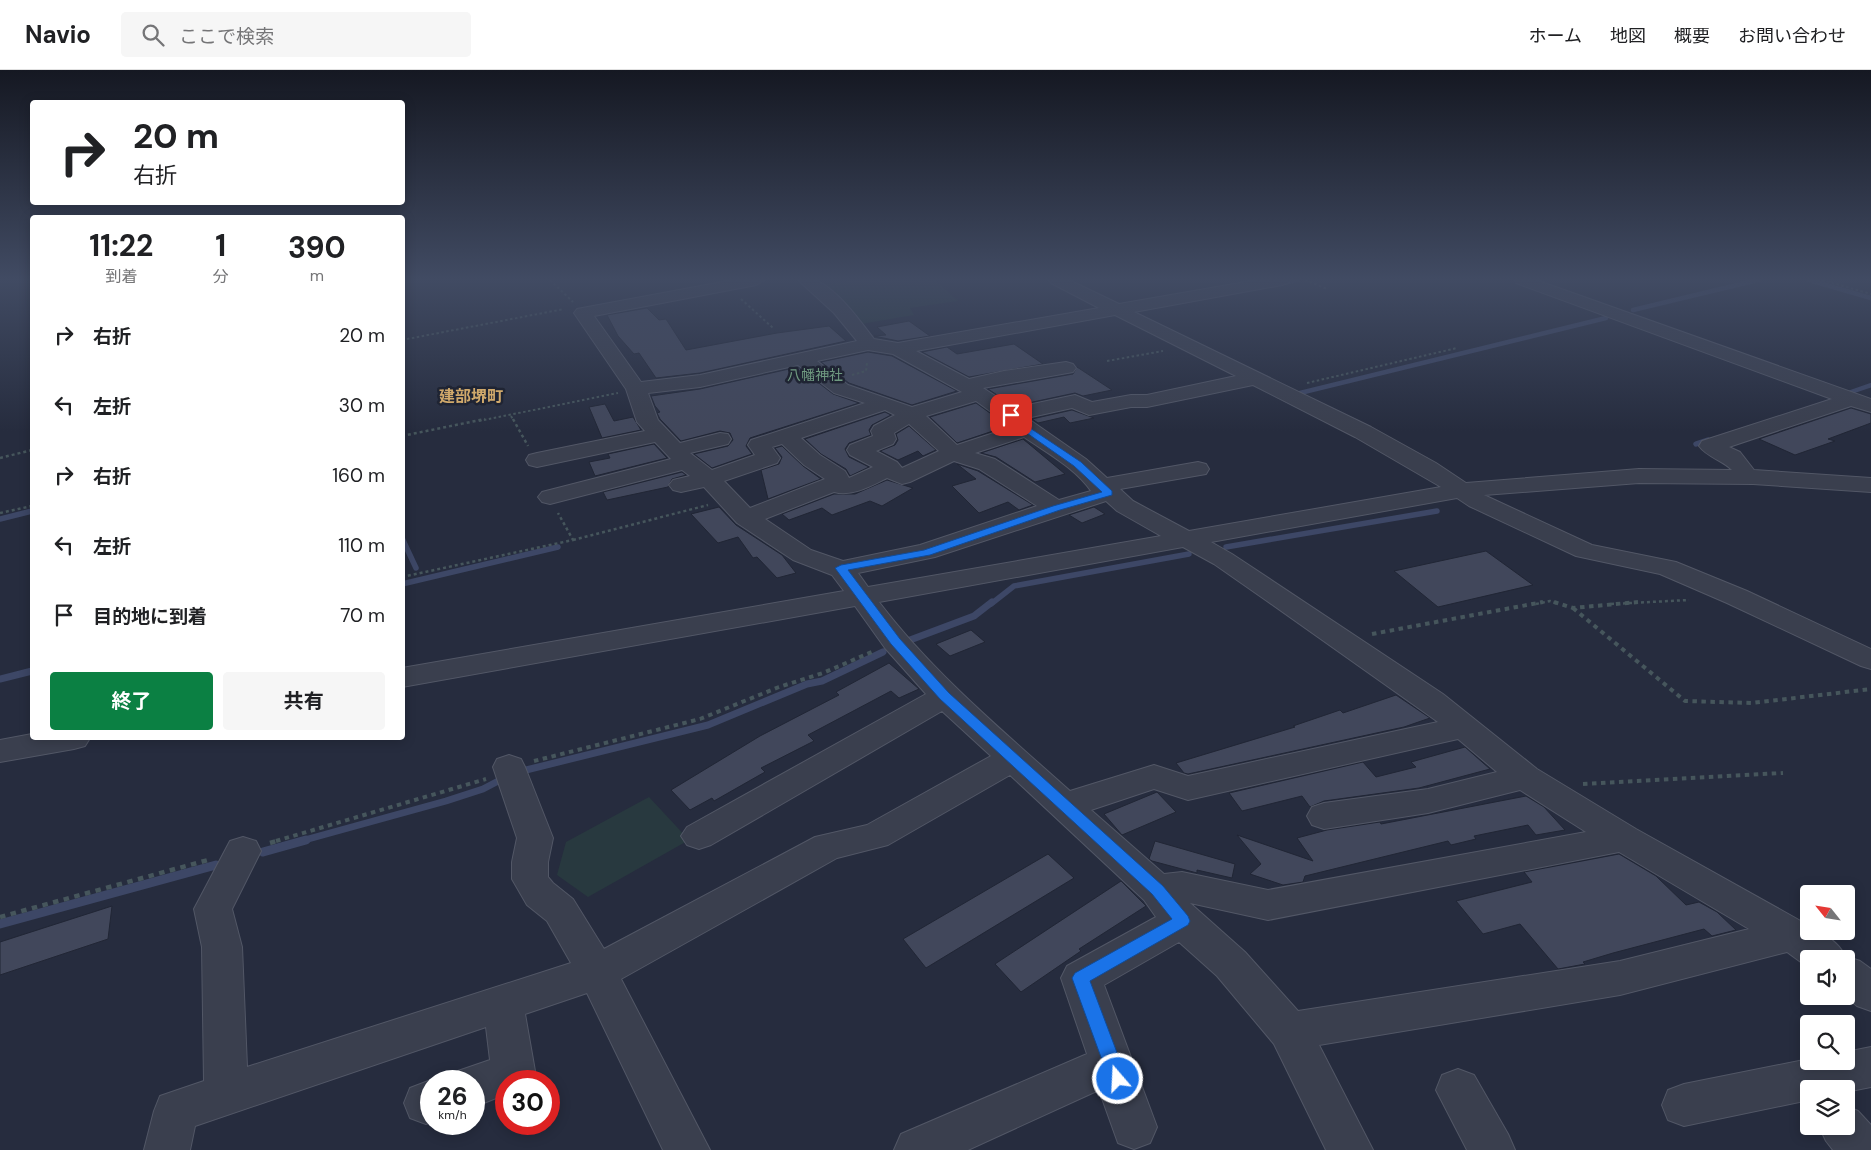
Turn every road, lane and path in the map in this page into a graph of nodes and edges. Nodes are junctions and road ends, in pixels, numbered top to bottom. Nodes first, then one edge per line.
1 (459, 330) edge
2 (594, 330) edge
3 (857, 330) edge
4 (1004, 330) edge
5 (1161, 330) edge
6 (1661, 330) edge
7 (405, 339) edge
8 (868, 344) junction
9 (1191, 346) junction
10 (1457, 348) dead end
11 (898, 349) junction
12 (800, 358) junction
13 (1107, 361) dead end
14 (1066, 368) dead end
15 (1257, 378) junction
16 (1302, 384) dead end
17 (636, 389) junction
18 (972, 390) junction
19 (886, 403) junction
20 (1861, 403) edge
21 (911, 414) junction
22 (1011, 415) junction
23 (511, 416) junction
24 (1027, 429) junction
25 (661, 434) junction
26 (405, 435) edge
27 (786, 436) junction
28 (720, 440) dead end
29 (30, 450) edge
30 (953, 453) junction
31 (682, 456) junction
32 (0, 458) edge
33 (536, 460) joint
34 (886, 469) junction
35 (1198, 469) dead end
36 (1743, 469) junction
37 (1871, 478) edge
38 (709, 479) junction
39 (1871, 484) edge
40 (681, 485) dead end
41 (832, 485) junction
42 (1456, 486) junction
43 (1104, 490) junction
44 (550, 497) joint
45 (728, 500) junction
46 (30, 506) edge
47 (1056, 508) junction
48 (0, 514) edge
49 (746, 518) junction
50 (1180, 534) junction
51 (573, 540) junction
52 (405, 576) edge
53 (851, 583) junction
54 (1737, 598) junction
55 (1572, 608) junction
56 (1342, 640) junction
57 (896, 642) junction
58 (1871, 660) edge
59 (405, 665) edge
60 (405, 677) edge
61 (1871, 689) edge
62 (945, 696) junction
63 (1464, 727) junction
64 (30, 734) edge
65 (0, 740) edge
66 (63, 740) edge
67 (0, 751) edge
68 (1012, 759) junction
69 (509, 767) junction
70 (1783, 773) dead end
71 (1532, 782) junction
72 (1066, 805) junction
73 (1324, 816) dead end
74 (699, 836) dead end
75 (1623, 838) junction
76 (243, 851) junction
77 (1157, 890) junction
78 (0, 917) edge
79 (1182, 921) junction
80 (1792, 935) junction
81 (1813, 950) edge
82 (597, 972) junction
83 (1855, 980) edge
84 (1871, 993) edge
85 (504, 1003) junction
86 (1289, 1031) junction
87 (1113, 1063) junction
88 (1871, 1067) edge
89 (1824, 1080) edge
90 (485, 1082) edge
91 (1800, 1086) edge
92 (1458, 1090) dead end
93 (226, 1095) junction
94 (1684, 1105) dead end
95 (1134, 1127) dead end
96 (1850, 1135) edge
97 (167, 1150) edge
98 (687, 1150) edge
99 (917, 1150) edge
100 (1350, 1150) edge
101 (1492, 1150) edge
102 (1862, 1150) edge

1 - 7 path
2 - 17 street
3 - 8 street
4 - 11 street
5 - 9 street
6 - 20 street
8 - 11 street
8 - 12 street
9 - 13 path
9 - 15 street
10 - 16 path
11 - 18 street
12 - 17 street
12 - 19 street
14 - 18 street
15 - 22 street
15 - 42 street
17 - 23 path
17 - 25 street
18 - 21 street
18 - 22 street
19 - 21 street
19 - 27 street
20 - 36 street
21 - 30 street
21 - 34 street
22 - 24 street
23 - 26 path
23 - 33 path
24 - 30 street
24 - 43 street
25 - 31 street
25 - 33 street
27 - 38 street
27 - 41 street
28 - 31 street
29 - 32 path
30 - 34 street
30 - 47 street
31 - 38 street
31 - 44 street
34 - 41 street
35 - 43 street
36 - 37 street
36 - 42 street
38 - 40 street
38 - 45 street
39 - 42 street
41 - 49 street
42 - 50 street
42 - 54 street
43 - 47 street
43 - 50 street
44 - 51 path
45 - 49 street
45 - 51 path
46 - 48 path
47 - 53 street
49 - 53 street
50 - 53 street
50 - 56 street
51 - 52 path
53 - 57 street
53 - 59 street
53 - 60 street
54 - 55 path
54 - 58 street
55 - 56 path
55 - 61 path
56 - 63 street
57 - 62 street
57 - 69 path
62 - 68 street
62 - 74 street
63 - 71 street
63 - 72 street
64 - 65 street
66 - 67 street
68 - 72 street
68 - 82 street
69 - 76 path
69 - 82 street
70 - 71 path
71 - 73 street
71 - 75 street
72 - 77 street
75 - 77 street
75 - 80 street
76 - 78 path
76 - 93 street
77 - 79 street
79 - 86 street
79 - 87 street
80 - 81 street
80 - 86 street
82 - 85 street
82 - 98 street
83 - 84 street
85 - 90 street
85 - 93 street
86 - 100 street
87 - 95 street
87 - 99 street
88 - 89 street
91 - 94 street
92 - 101 street
93 - 97 street
96 - 102 street

